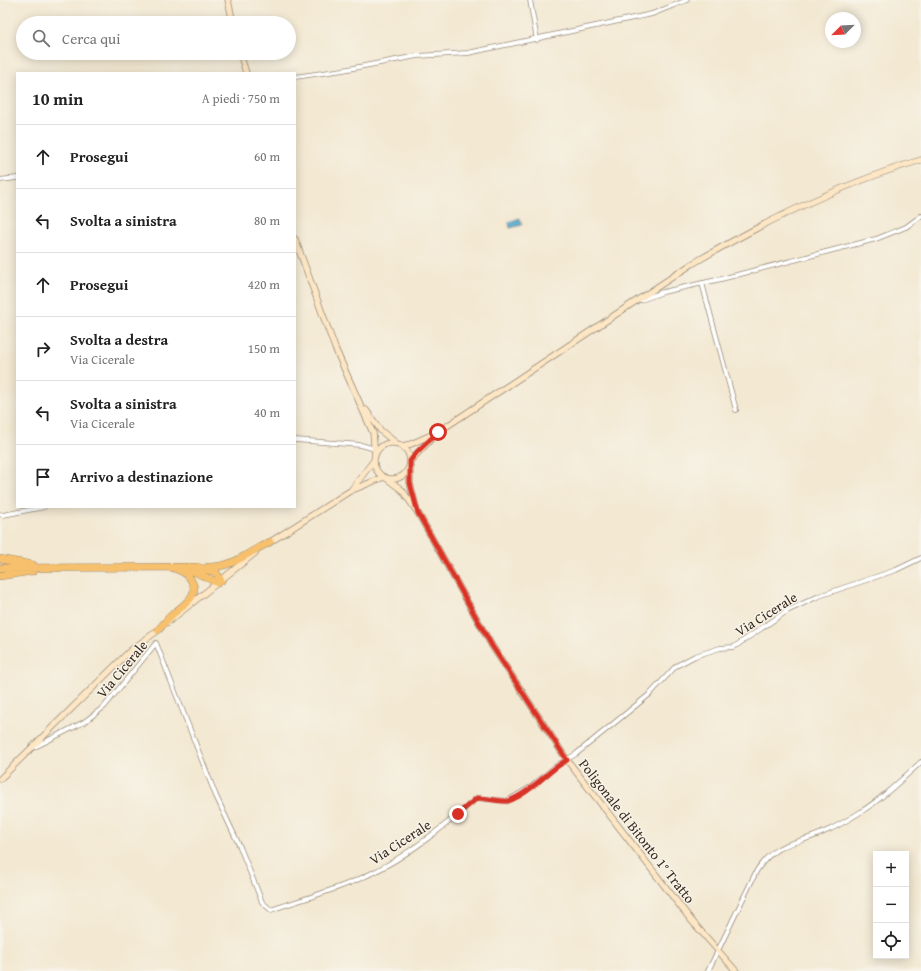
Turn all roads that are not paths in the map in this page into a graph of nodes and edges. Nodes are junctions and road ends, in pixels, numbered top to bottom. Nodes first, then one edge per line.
1 (228, 0) edge
2 (530, 0) edge
3 (688, 0) edge
4 (231, 16) edge
5 (537, 40) junction
6 (242, 60) edge
7 (246, 72) edge
8 (296, 77) edge
9 (921, 160) edge
10 (16, 178) edge
11 (0, 180) edge
12 (921, 216) edge
13 (296, 242) edge
14 (702, 283) junction
15 (631, 304) junction
16 (360, 403) junction
17 (736, 410) dead end
18 (438, 432) junction
19 (296, 440) edge
20 (399, 444) junction
21 (375, 449) junction
22 (374, 458) junction
23 (410, 463) junction
24 (385, 477) junction
25 (350, 491) junction
26 (39, 508) edge
27 (418, 513) junction
28 (0, 514) edge
29 (270, 542) junction
30 (921, 558) edge
31 (0, 559) edge
32 (167, 567) junction
33 (203, 567) junction
34 (0, 568) edge
35 (49, 568) junction
36 (178, 569) junction
37 (0, 576) edge
38 (220, 582) junction
39 (158, 630) junction
40 (30, 750) junction
41 (567, 760) junction
42 (921, 762) edge
43 (0, 779) edge
44 (719, 952) junction
45 (708, 971) edge
46 (736, 971) edge

1 - 4 main road
2 - 5 street
3 - 5 street
5 - 8 street
6 - 7 main road
9 - 15 main road
10 - 11 street
12 - 14 street
13 - 16 main road
14 - 15 street
14 - 17 street
15 - 18 main road
16 - 20 main road
16 - 21 main road
18 - 20 main road
18 - 23 main road
19 - 21 street
20 - 22 main road
20 - 23 main road
21 - 22 main road
22 - 24 main road
22 - 25 main road
23 - 24 main road
23 - 27 main road
24 - 25 main road
24 - 27 main road
25 - 29 main road
26 - 28 street
27 - 41 main road, Poligonale di Bitonto 1° Tratto
29 - 33 highway
29 - 38 main road
30 - 41 street, Via Cicerale
31 - 35 highway
32 - 33 highway
32 - 35 highway
32 - 36 highway
33 - 38 highway
34 - 35 highway
35 - 37 highway
36 - 38 highway
36 - 39 highway
38 - 39 main road
39 - 40 main road
40 - 41 street, Via Cicerale
40 - 43 main road
41 - 44 main road, Poligonale di Bitonto 1° Tratto
42 - 44 street
44 - 45 street
44 - 46 main road, Poligonale di Bitonto 1° Tratto

